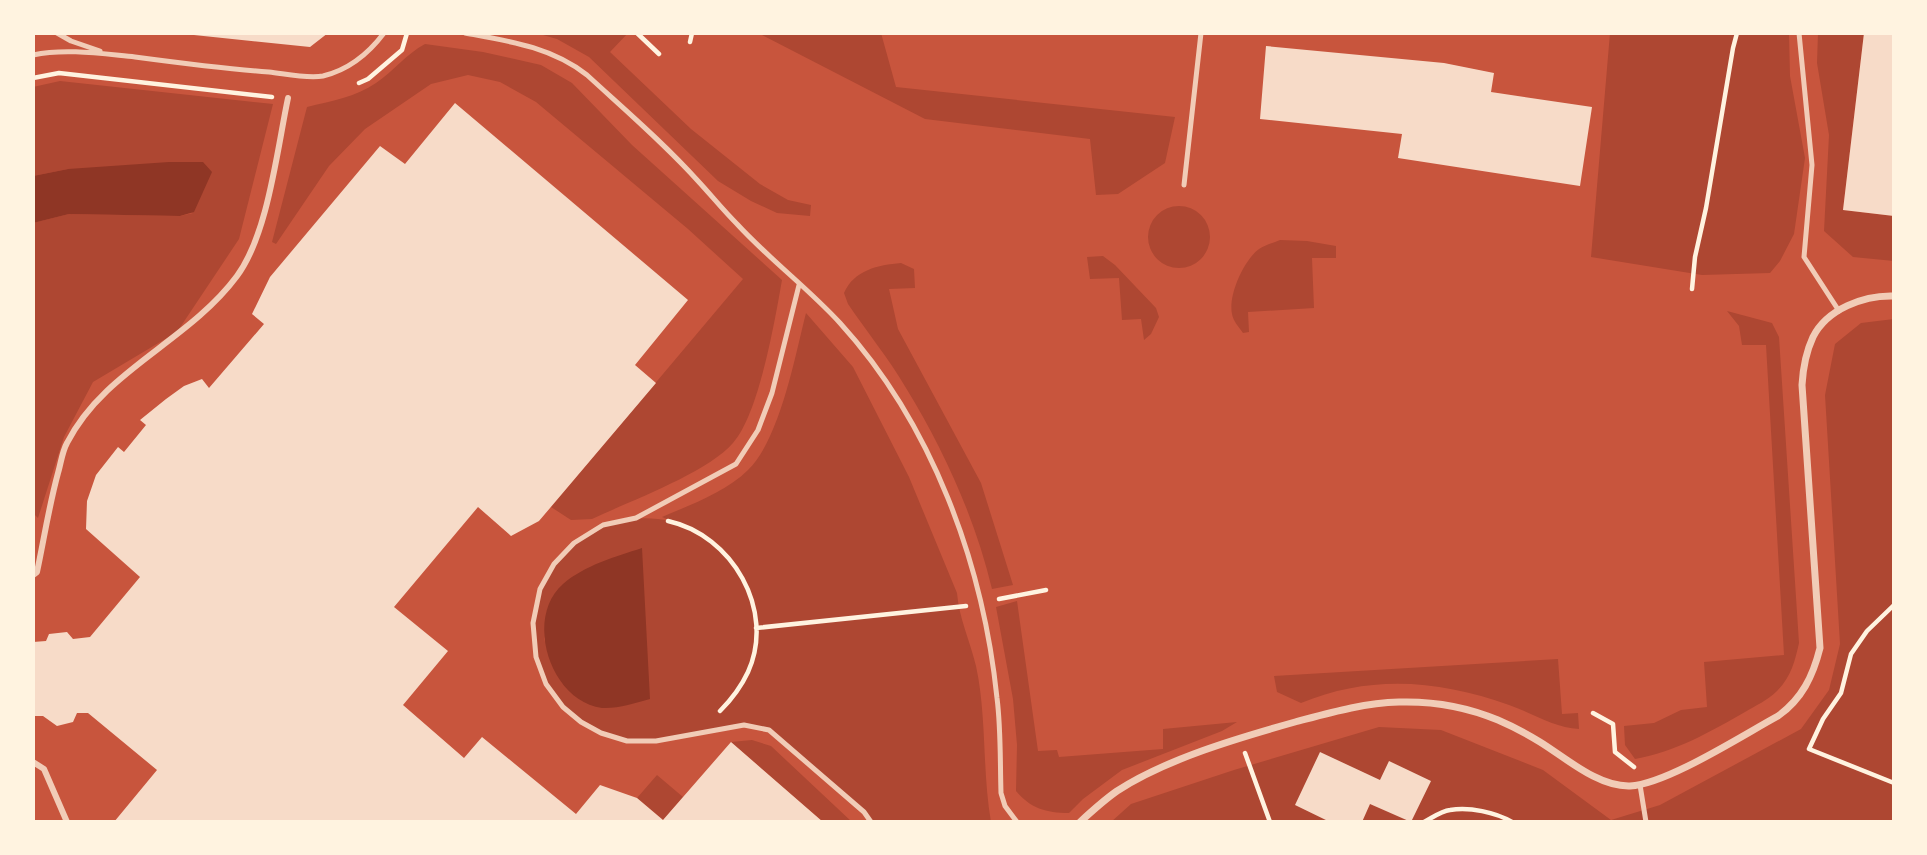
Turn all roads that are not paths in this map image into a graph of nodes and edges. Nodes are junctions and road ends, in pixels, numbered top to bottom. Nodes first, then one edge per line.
1 (57, 33) edge
2 (384, 33) edge
3 (465, 33) edge
4 (1201, 33) edge
5 (1799, 33) edge
6 (110, 54) junction
7 (33, 55) edge
8 (288, 98) road end
9 (1184, 185) dead end
10 (799, 285) junction
11 (1894, 296) edge
12 (1839, 311) junction
13 (33, 575) edge
14 (33, 762) edge
15 (1640, 785) junction
16 (67, 822) edge
17 (871, 822) edge
18 (1017, 822) edge
19 (1080, 822) edge
20 (1646, 822) edge

1 - 6 lane
2 - 6 lane
3 - 10 lane
4 - 9 lane
5 - 12 lane
6 - 7 lane
8 - 13 street
10 - 17 lane
10 - 18 lane
11 - 12 street
12 - 15 street
14 - 16 street
15 - 19 street
15 - 20 lane

